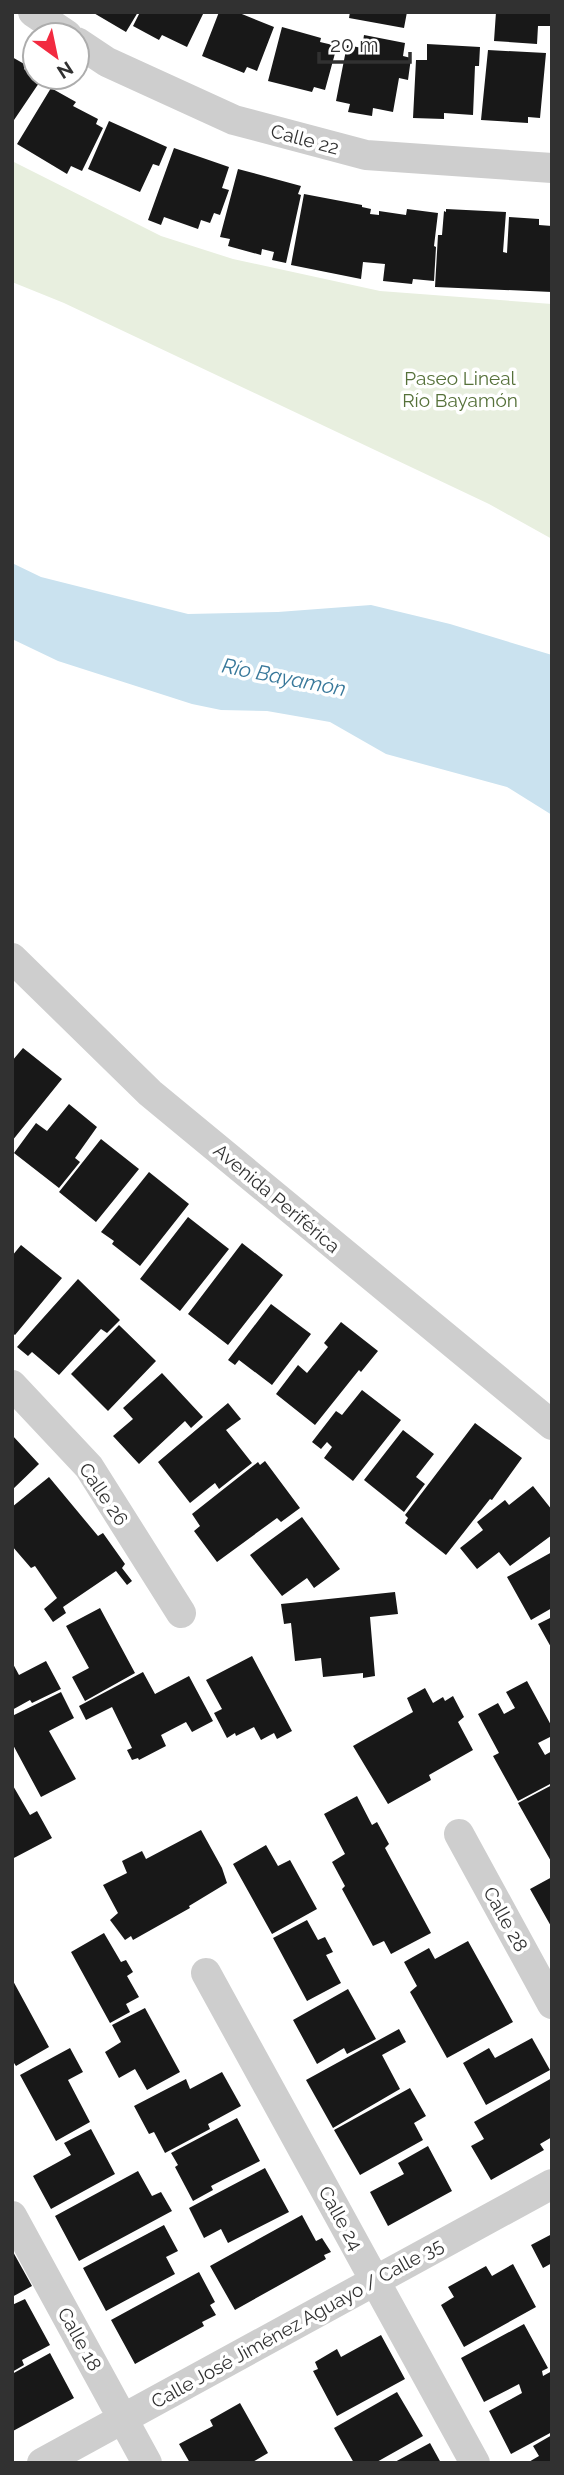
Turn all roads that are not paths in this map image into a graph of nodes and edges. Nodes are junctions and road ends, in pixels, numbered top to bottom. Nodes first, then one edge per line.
1 (91, 51) edge
2 (552, 168) edge
3 (12, 958) edge
4 (12, 1385) edge
5 (552, 1425) edge
6 (181, 1613) dead end
7 (459, 1834) dead end
8 (206, 1973) dead end
9 (552, 2004) edge
10 (552, 2184) edge
11 (12, 2216) edge
12 (376, 2280) junction
13 (123, 2419) junction
14 (43, 2463) edge
15 (147, 2463) edge
16 (475, 2463) edge

1 - 2 street, Calle 22
3 - 5 street, Avenida Periférica
4 - 6 street, Calle 26
7 - 9 street, Calle 28
8 - 12 street, Calle 24
10 - 12 street, Calle José Jiménez Aguayo / Calle 35
11 - 13 street, Calle 18
12 - 13 street, Calle José Jiménez Aguayo / Calle 35
12 - 16 street, Calle 24
13 - 14 street, Calle José Jiménez Aguayo / Calle 35
13 - 15 street, Calle 18

